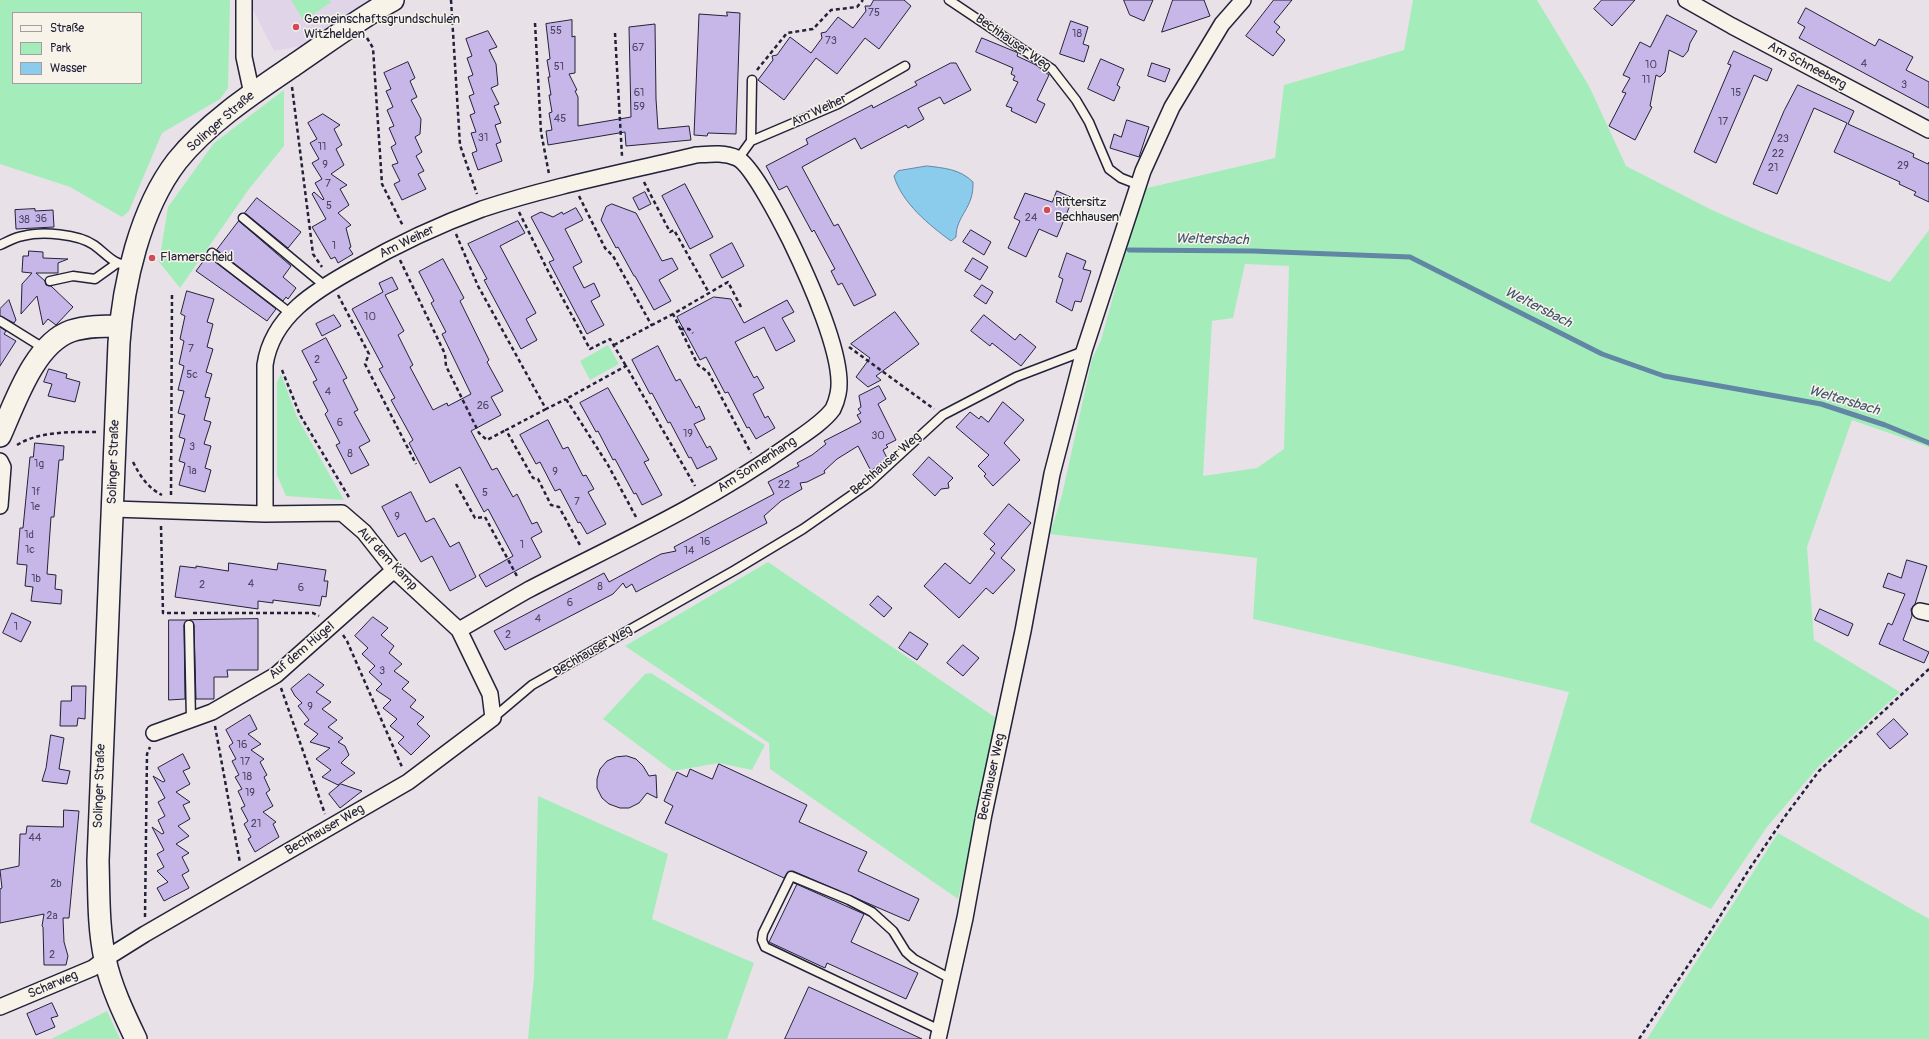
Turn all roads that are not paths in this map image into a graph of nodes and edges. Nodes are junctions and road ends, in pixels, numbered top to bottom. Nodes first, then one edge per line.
1 (244, 0) edge
2 (393, 0) edge
3 (949, 0) edge
4 (1243, 0) edge
5 (1686, 0) edge
6 (905, 66) dead end
7 (752, 80) road end
8 (252, 94) junction
9 (1929, 130) edge
10 (751, 141) junction
11 (738, 159) junction
12 (1139, 185) junction
13 (243, 218) dead end
14 (0, 245) edge
15 (212, 254) dead end
16 (124, 265) junction
17 (50, 281) dead end
18 (328, 284) junction
19 (290, 313) junction
20 (0, 321) edge
21 (120, 326) junction
22 (45, 349) junction
23 (1084, 351) junction
24 (0, 436) edge
25 (2, 464) edge
26 (0, 506) edge
27 (113, 509) junction
28 (265, 514) junction
29 (394, 570) junction
30 (189, 625) dead end
31 (459, 630) junction
32 (493, 718) junction
33 (191, 720) junction
34 (154, 733) road end
35 (104, 959) junction
36 (952, 979) junction
37 (0, 1007) edge
38 (939, 1034) edge
39 (136, 1039) edge

1 - 8 street
2 - 8 main road, Solinger Straße
3 - 12 lane, Bechhauser Weg
4 - 12 street, Bechhauser Weg
5 - 9 street, Am Schneeberg
6 - 10 lane, Am Weiher
7 - 10 lane
8 - 16 main road, Solinger Straße
10 - 11 lane
11 - 18 street, Am Weiher
11 - 31 street, Am Sonnenhang
12 - 23 street, Bechhauser Weg
13 - 18 lane
14 - 16 lane
15 - 19 lane
16 - 17 lane
16 - 21 main road, Solinger Straße
18 - 19 street, Am Weiher
19 - 28 street, Am Weiher
20 - 22 lane
21 - 22 main road
21 - 27 main road, Solinger Straße
22 - 24 main road
23 - 32 lane, Bechhauser Weg
23 - 36 street, Bechhauser Weg
25 - 26 street
27 - 28 street, Auf dem Kamp
27 - 35 main road, Solinger Straße
28 - 29 street, Auf dem Kamp
29 - 31 street, Auf dem Kamp
29 - 33 street, Auf dem Hügel
30 - 33 lane
31 - 32 street, Auf dem Kamp
32 - 35 street, Bechhauser Weg
33 - 34 street, Auf dem Hügel
35 - 37 street, Scharweg
35 - 39 main road, Solinger Straße
36 - 38 street, Bechhauser Weg
36 - 38 lane

